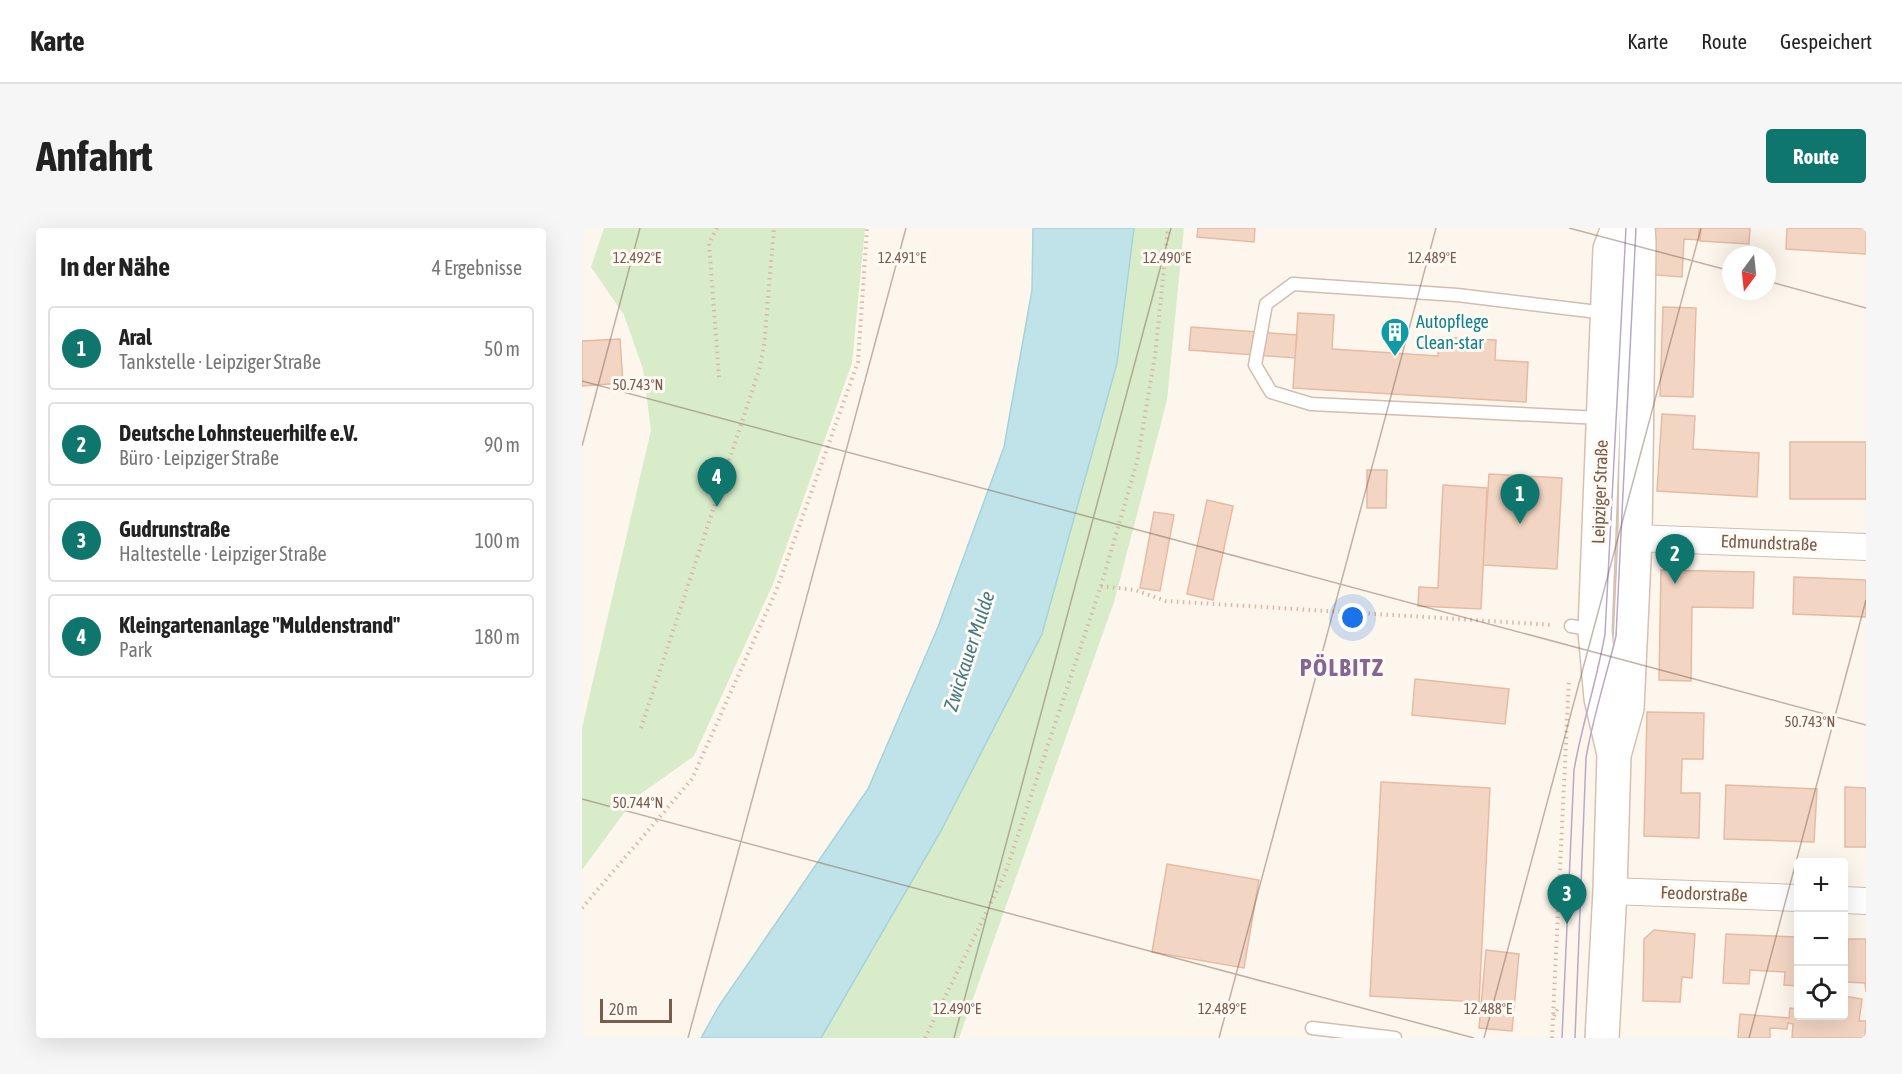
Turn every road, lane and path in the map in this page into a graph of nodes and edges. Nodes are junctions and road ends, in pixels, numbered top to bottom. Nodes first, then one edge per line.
1 (717, 228) edge
2 (774, 228) edge
3 (867, 228) edge
4 (1168, 228) edge
5 (1618, 228) edge
6 (1638, 228) edge
7 (1607, 313) junction
8 (720, 377) dead end
9 (1603, 418) junction
10 (1635, 538) junction
11 (1866, 547) edge
12 (1101, 586) junction
13 (1583, 628) junction
14 (1569, 673) dead end
15 (642, 728) dead end
16 (1614, 755) junction
17 (1560, 860) junction
18 (1564, 869) dead end
19 (1610, 891) junction
20 (1794, 898) edge
21 (1848, 900) edge
22 (1866, 901) edge
23 (582, 908) edge
24 (1558, 1008) dead end
25 (1553, 1016) junction
26 (1312, 1028) dead end
27 (925, 1038) edge
28 (1395, 1038) edge
29 (1552, 1038) edge
30 (1602, 1038) edge

1 - 8 path
2 - 15 path
3 - 23 path
4 - 12 path
5 - 7 street, Leipziger Straße
6 - 10 street, Leipziger Straße
7 - 9 street, Leipziger Straße
7 - 9 lane
9 - 13 street, Leipziger Straße
10 - 11 street, Edmundstraße
10 - 16 street, Leipziger Straße
12 - 13 path
12 - 27 path
13 - 16 street, Leipziger Straße
14 - 17 path
16 - 19 street, Leipziger Straße
17 - 18 path
17 - 25 path
19 - 20 street, Feodorstraße
19 - 30 street, Leipziger Straße
21 - 22 street
24 - 25 path
25 - 29 path
26 - 28 lane

